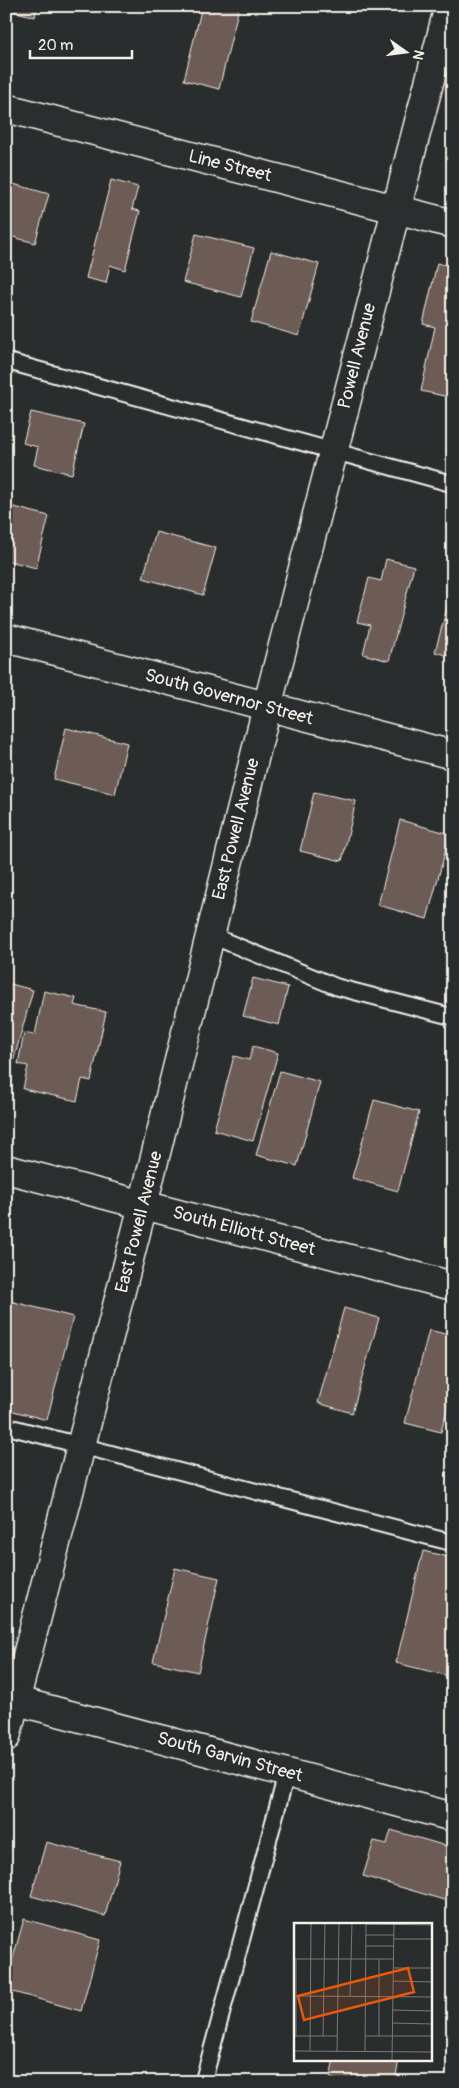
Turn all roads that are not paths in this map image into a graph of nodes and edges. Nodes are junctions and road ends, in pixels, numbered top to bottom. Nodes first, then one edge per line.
1 (449, 6) edge
2 (6, 108) edge
3 (395, 208) junction
4 (453, 224) edge
5 (6, 361) edge
6 (332, 452) junction
7 (453, 484) edge
8 (6, 638) edge
9 (267, 707) junction
10 (453, 755) edge
11 (210, 934) junction
12 (453, 1017) edge
13 (6, 1169) edge
14 (144, 1205) junction
15 (453, 1286) edge
16 (6, 1426) edge
17 (82, 1445) junction
18 (453, 1543) edge
19 (11, 1699) edge
20 (6, 1737) edge
21 (287, 1772) junction
22 (453, 1817) edge
23 (203, 2082) edge

1 - 3 street, Powell Avenue
2 - 3 street, Line Street
3 - 4 street, Line Street
3 - 6 street, Powell Avenue
5 - 6 lane
6 - 7 lane
6 - 9 street, Powell Avenue
8 - 9 street, South Governor Street
9 - 10 street, South Governor Street
9 - 11 street, East Powell Avenue
11 - 12 lane
11 - 14 street, East Powell Avenue
13 - 14 street, South Elliott Street
14 - 15 street, South Elliott Street
14 - 17 street, East Powell Avenue
16 - 17 lane
17 - 18 lane
17 - 19 street, East Powell Avenue
19 - 20 street, East Powell Avenue
19 - 21 street, South Garvin Street
21 - 22 street, South Garvin Street
21 - 23 lane

